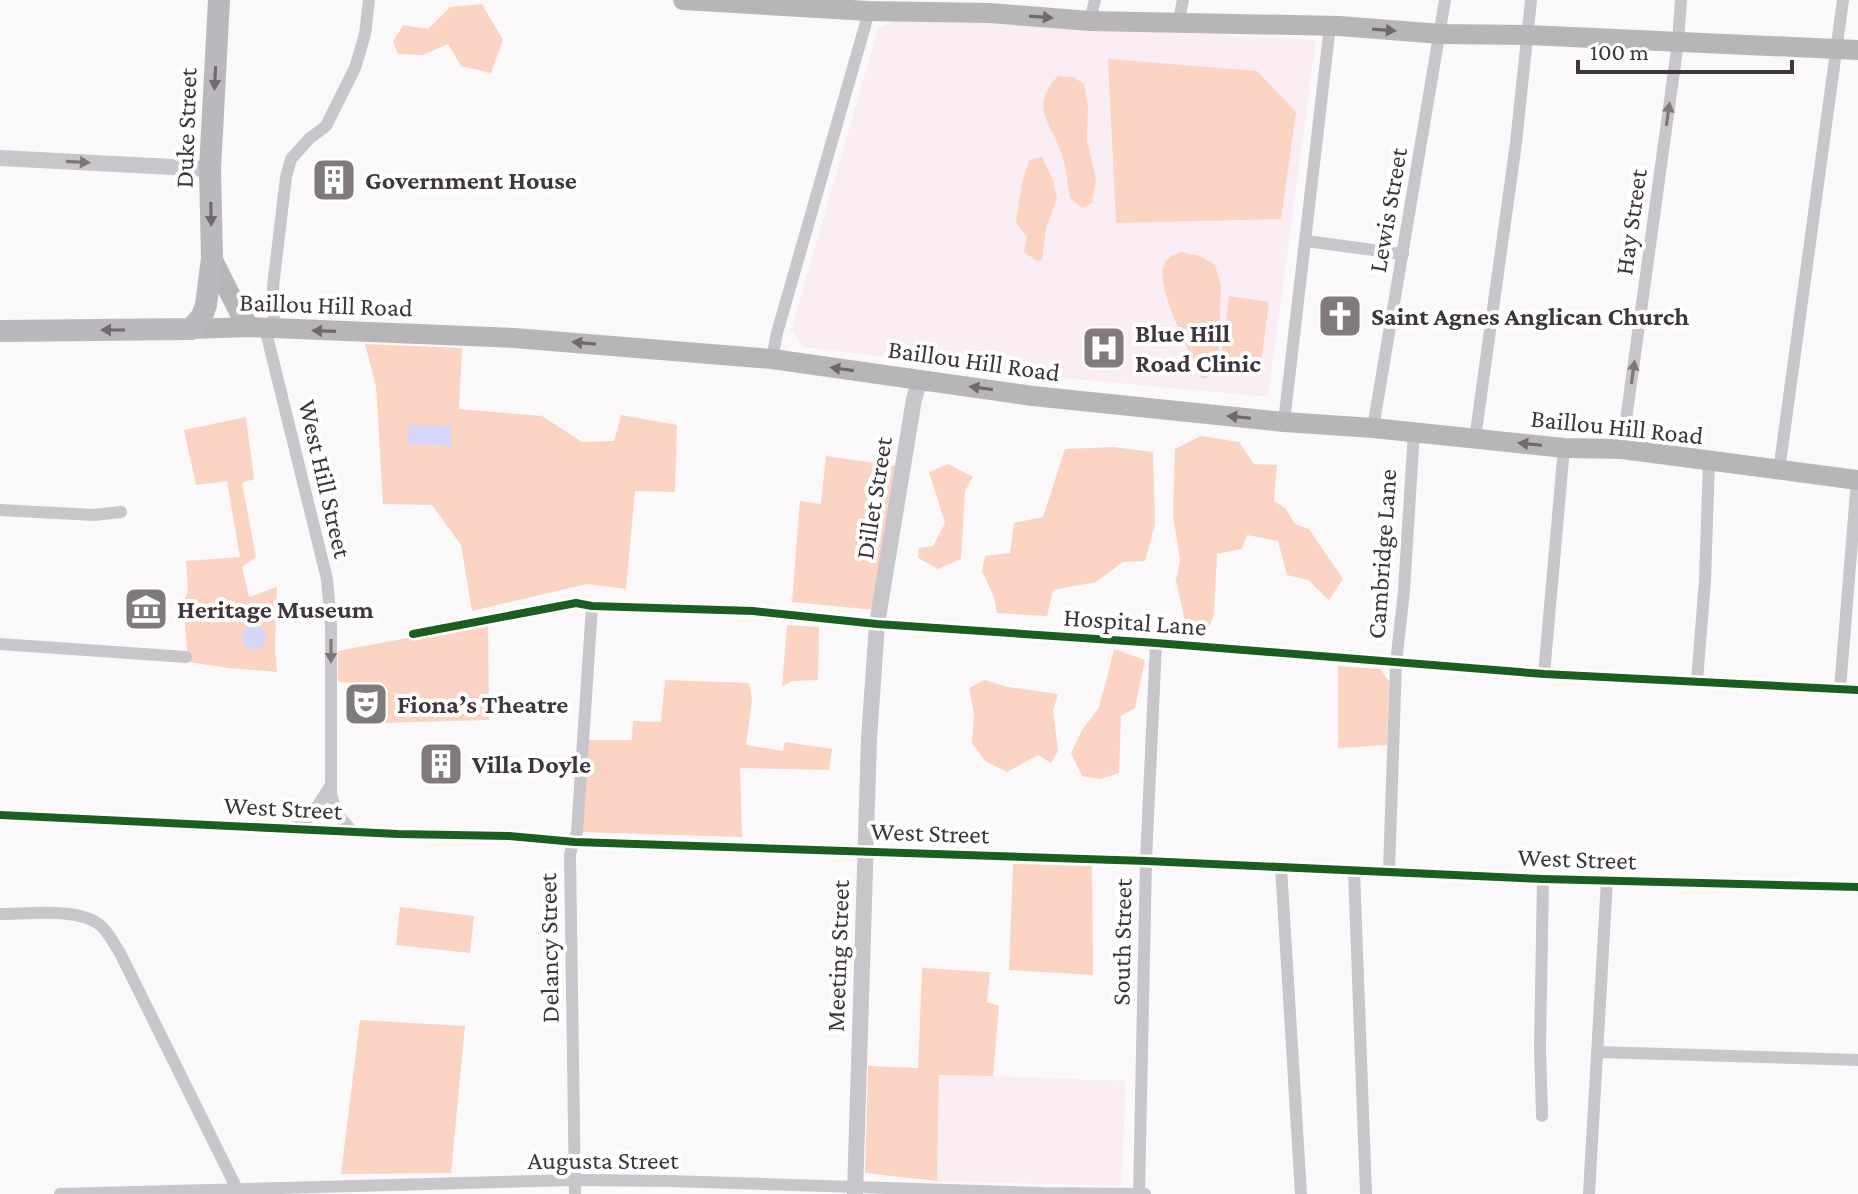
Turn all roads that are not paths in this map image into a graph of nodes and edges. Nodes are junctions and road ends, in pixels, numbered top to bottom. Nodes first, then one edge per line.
1 (219, 0) edge
2 (369, 0) edge
3 (683, 0) edge
4 (1095, 0) edge
5 (1183, 0) edge
6 (1445, 0) edge
7 (1531, 0) edge
8 (1681, 0) edge
9 (1843, 0) edge
10 (868, 11) junction
11 (1090, 21) junction
12 (1178, 24) junction
13 (1330, 26) junction
14 (1441, 34) junction
15 (1528, 35) junction
16 (1678, 42) junction
17 (1836, 50) junction
18 (1858, 50) edge
19 (0, 158) edge
20 (210, 169) junction
21 (1306, 241) junction
22 (1403, 254) junction
23 (212, 258) junction
24 (263, 328) junction
25 (191, 329) junction
26 (0, 331) edge
27 (772, 359) junction
28 (920, 380) junction
29 (1284, 422) junction
30 (1373, 428) junction
31 (1414, 432) junction
32 (1475, 439) junction
33 (1564, 448) junction
34 (1622, 449) junction
35 (1709, 462) junction
36 (1779, 471) junction
37 (1857, 480) edge
38 (0, 510) edge
39 (121, 512) dead end
40 (592, 606) junction
41 (877, 624) junction
42 (413, 634) dead end
43 (1156, 643) junction
44 (0, 644) edge
45 (186, 657) dead end
46 (1396, 663) junction
47 (1544, 674) junction
48 (1697, 681) junction
49 (1840, 689) junction
50 (1858, 690) edge
51 (331, 785) junction
52 (0, 815) edge
53 (296, 828) junction
54 (352, 831) junction
55 (575, 842) junction
56 (866, 850) junction
57 (1146, 861) junction
58 (1281, 867) junction
59 (1354, 871) junction
60 (1389, 871) junction
61 (1543, 879) junction
62 (1607, 880) junction
63 (1858, 887) edge
64 (0, 914) edge
65 (1598, 1052) junction
66 (1858, 1060) edge
67 (1542, 1116) dead end
68 (575, 1180) junction
69 (237, 1189) junction
70 (855, 1191) edge
71 (60, 1194) edge
72 (575, 1194) edge
73 (1139, 1194) edge
74 (1145, 1194) edge
75 (1301, 1194) edge
76 (1366, 1194) edge
77 (1589, 1194) edge

1 -> 20 highway, Duke Street
2 - 24 street, West Hill Street
3 - 10 main road
4 - 11 street
5 - 12 street
6 - 14 street, Lewis Street
7 - 15 street
8 - 16 street, Hay Street
9 - 17 street
10 -> 11 main road
10 - 27 street
11 - 12 main road
12 - 13 main road
13 -> 14 main road
13 - 21 street
14 - 15 main road
14 - 22 street, Lewis Street
15 - 16 main road
15 - 32 street
16 - 17 main road
34 -> 16 street, Hay Street
17 - 18 main road
17 - 36 street
19 -> 20 street
20 -> 23 highway, Duke Street
21 - 22 street
21 - 29 street
22 - 30 street, Lewis Street
23 - 24 main road, Duke Street
23 - 25 highway, Duke Street
24 - 25 main road, Baillou Hill Road
27 -> 24 main road, Baillou Hill Road
24 -> 51 street, West Hill Street
25 -> 26 highway
28 -> 27 main road, Baillou Hill Road
29 -> 28 main road, Baillou Hill Road
28 - 41 street, Dillet Street
29 - 30 main road, Baillou Hill Road
30 - 31 main road, Baillou Hill Road
31 - 32 main road, Baillou Hill Road
31 - 46 street, Cambridge Lane
33 -> 32 main road, Baillou Hill Road
33 - 34 main road, Baillou Hill Road
33 - 47 street
34 - 35 main road, Baillou Hill Road
35 - 36 main road, Baillou Hill Road
35 - 48 street
36 - 37 main road, Baillou Hill Road
37 - 49 street
38 - 39 street
40 - 41 street, Hospital Lane
40 - 42 street, Hospital Lane
40 - 55 street, Delancy Street
41 - 43 street, Hospital Lane
41 - 56 street, Meeting Street
43 - 46 street, Hospital Lane
43 - 57 street, South Street
44 - 45 street
46 - 47 street, Hospital Lane
46 - 60 street, Cambridge Lane
47 - 48 street, Hospital Lane
48 - 49 street, Hospital Lane
49 - 50 street, Hospital Lane
51 - 53 street
51 - 54 street, West Hill Street
52 - 53 street, West Street
53 - 54 street, West Street
54 - 55 street, West Street
55 - 56 street, West Street
55 - 68 street, Delancy Street
56 - 57 street, West Street
56 - 70 street, Meeting Street
57 - 58 street, West Street
57 - 73 street, South Street
58 - 59 street, West Street
58 - 75 street
59 - 60 street, West Street
59 - 76 street
60 - 61 street, West Street
61 - 62 street, West Street
61 - 67 street
62 - 63 street, West Street
62 - 65 street
64 - 69 street
65 - 66 street
65 - 77 street
68 - 69 street, Augusta Street
68 - 70 street, Augusta Street
68 - 72 street, Delancy Street
69 - 71 street, Augusta Street
70 - 73 street, Augusta Street
73 - 74 street, Augusta Street

